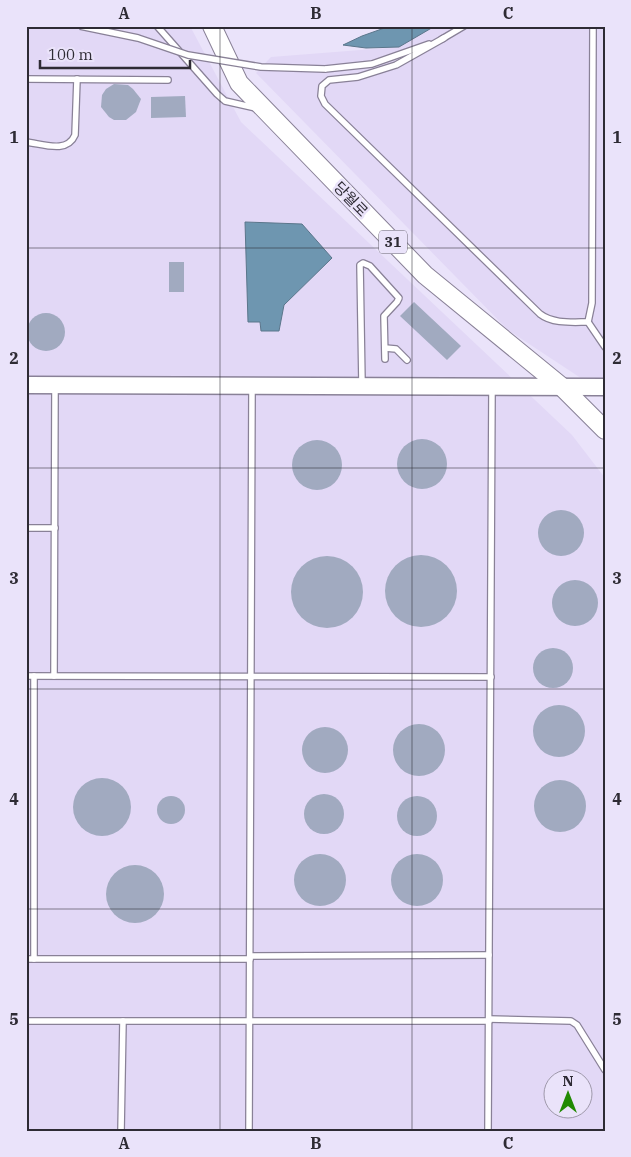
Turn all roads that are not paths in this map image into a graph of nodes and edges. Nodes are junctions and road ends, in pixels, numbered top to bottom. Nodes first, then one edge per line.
1 (80, 26) edge
2 (157, 26) edge
3 (212, 26) edge
4 (464, 26) edge
5 (593, 26) edge
6 (444, 38) junction
7 (26, 79) edge
8 (77, 79) junction
9 (168, 80) dead end
10 (266, 111) junction
11 (26, 142) edge
12 (588, 322) junction
13 (605, 347) edge
14 (385, 348) junction
15 (385, 359) dead end
16 (407, 360) dead end
17 (26, 385) edge
18 (55, 385) junction
19 (362, 386) junction
20 (492, 386) junction
21 (605, 386) edge
22 (252, 387) junction
23 (562, 387) junction
24 (605, 430) edge
25 (26, 528) edge
26 (55, 528) junction
27 (26, 676) edge
28 (34, 676) junction
29 (54, 676) junction
30 (252, 677) junction
31 (490, 677) junction
32 (489, 955) junction
33 (26, 958) edge
34 (34, 958) junction
35 (250, 958) junction
36 (489, 1020) junction
37 (26, 1021) edge
38 (122, 1021) junction
39 (250, 1021) junction
40 (605, 1070) edge
41 (121, 1131) edge
42 (249, 1131) edge
43 (488, 1131) edge

1 - 6 lane, bridge
2 - 10 lane
3 - 10 main road, 당월로 / 31
4 - 6 lane
5 - 12 lane
6 - 12 lane
7 - 8 lane
8 - 9 lane
8 - 11 lane
10 - 23 main road, 당월로 / 31
12 - 13 lane
14 - 15 lane
14 - 16 lane
14 - 19 lane
17 - 18 main road
18 - 22 main road
18 - 26 lane
19 - 20 main road
19 - 22 main road
20 - 23 main road
20 - 31 lane
21 - 23 main road
22 - 30 lane
23 - 24 main road, 당월로 / 31
25 - 26 lane
26 - 29 lane
27 - 28 lane
28 - 29 lane
28 - 34 lane
29 - 30 lane
30 - 31 lane
30 - 35 lane
31 - 32 lane
32 - 35 lane
32 - 36 lane
33 - 34 lane
34 - 35 lane
35 - 39 lane
36 - 39 lane
36 - 40 lane
36 - 43 lane
37 - 38 lane
38 - 39 lane
38 - 41 lane
39 - 42 lane

